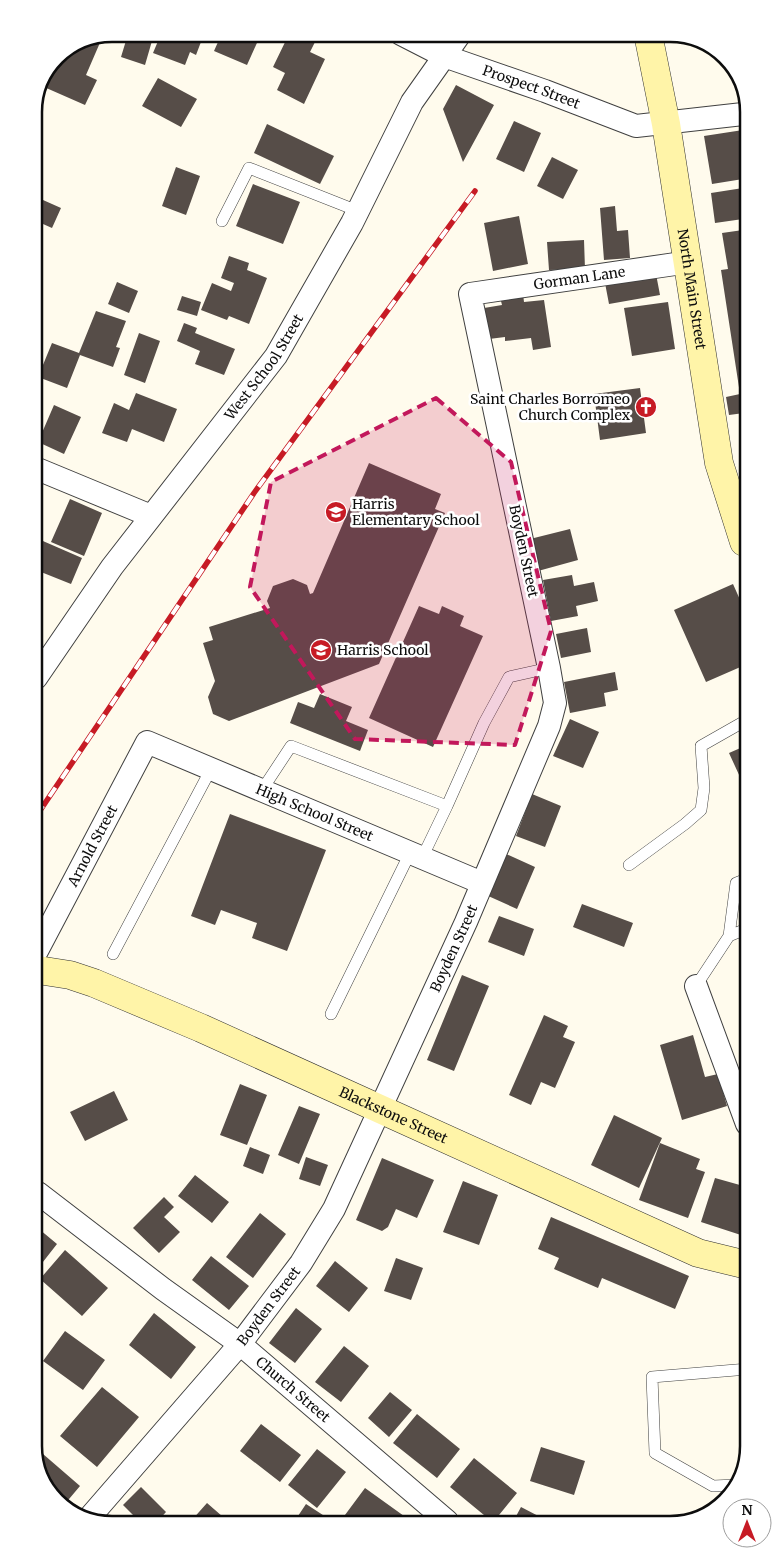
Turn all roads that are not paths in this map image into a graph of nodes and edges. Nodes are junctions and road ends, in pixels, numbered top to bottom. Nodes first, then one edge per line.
1 (418, 43) edge
2 (454, 43) edge
3 (650, 43) edge
4 (444, 56) junction
5 (740, 114) edge
6 (666, 124) junction
7 (358, 211) junction
8 (222, 221) dead end
9 (689, 262) junction
10 (470, 294) joint
11 (43, 471) edge
12 (151, 516) junction
13 (740, 520) edge
14 (43, 668) edge
15 (549, 668) junction
16 (740, 724) edge
17 (147, 742) joint
18 (210, 769) junction
19 (262, 790) junction
20 (447, 806) junction
21 (416, 856) junction
22 (629, 865) dead end
23 (740, 881) edge
24 (482, 883) junction
25 (740, 931) edge
26 (729, 936) junction
27 (42, 941) edge
28 (113, 954) dead end
29 (42, 971) edge
30 (696, 986) joint
31 (331, 1014) dead end
32 (740, 1105) edge
33 (379, 1109) junction
34 (42, 1195) edge
35 (740, 1263) edge
36 (240, 1344) junction
37 (740, 1370) edge
38 (728, 1485) edge
39 (94, 1513) edge
40 (441, 1516) edge

1 - 4 street, Prospect Street
2 - 4 street, West School Street
3 - 6 street, North Main Street
4 - 6 street, Prospect Street
4 - 7 street, West School Street
5 - 6 street, Prospect Street
6 - 9 street, North Main Street
7 - 8 lane
7 - 12 street, West School Street
9 - 10 street, Gorman Lane
9 - 13 street, North Main Street
10 - 15 street, Boyden Street
11 - 12 street
12 - 14 street, West School Street
15 - 20 lane
15 - 24 street, Boyden Street
16 - 22 lane
17 - 18 street, High School Street
17 - 27 street, Arnold Street
18 - 19 street, High School Street
18 - 28 lane
19 - 20 lane
19 - 21 street, High School Street
20 - 21 lane
21 - 24 street, High School Street
21 - 31 lane
23 - 26 lane
24 - 33 street, Boyden Street
25 - 26 lane
26 - 30 lane
29 - 33 street, Blackstone Street
30 - 32 street
33 - 35 street, Blackstone Street
33 - 36 street, Boyden Street
34 - 36 street, Church Street
36 - 39 street, Boyden Street
36 - 40 street, Church Street
37 - 38 lane

